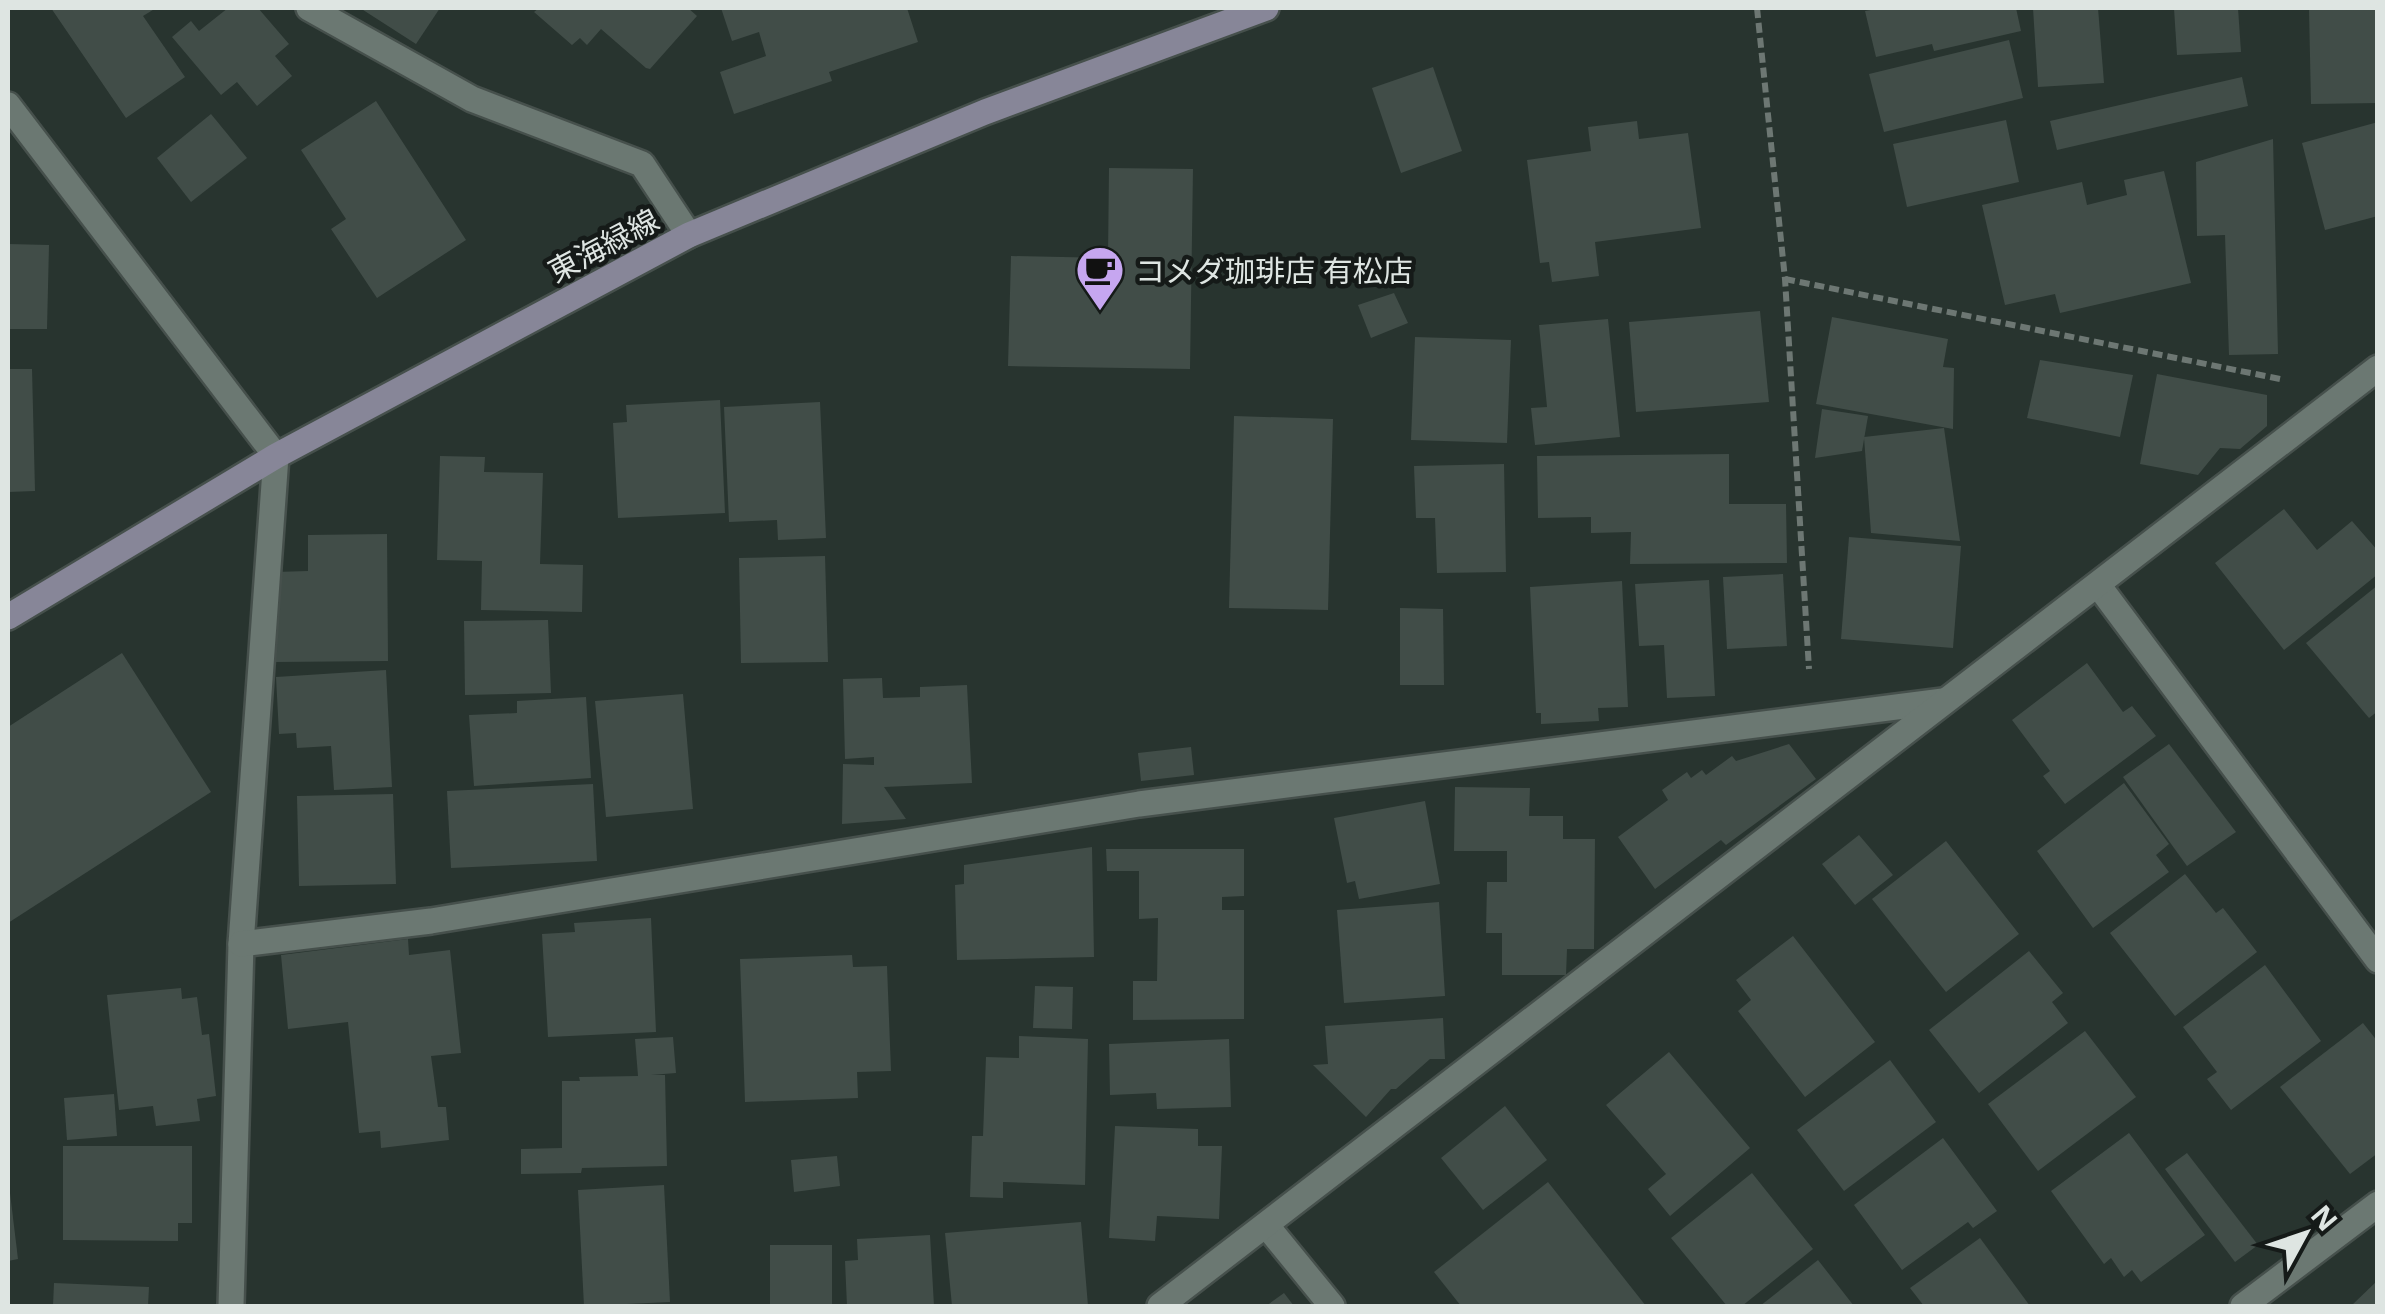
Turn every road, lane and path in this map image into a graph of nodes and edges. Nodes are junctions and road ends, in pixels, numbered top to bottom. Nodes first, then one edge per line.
1 (309, 8) edge
2 (1266, 8) edge
3 (1757, 8) edge
4 (8, 105) edge
5 (690, 236) junction
6 (1786, 279) junction
7 (2378, 368) edge
8 (2345, 392) junction
9 (276, 456) junction
10 (2098, 585) junction
11 (8, 617) edge
12 (1943, 702) junction
13 (1812, 717) junction
14 (241, 944) junction
15 (2378, 960) edge
16 (2378, 1204) edge
17 (1266, 1225) junction
18 (231, 1306) edge
19 (1160, 1306) edge
20 (1332, 1306) edge
21 (2243, 1306) edge

1 - 5 street
2 - 5 main road, 東海緑線
3 - 6 path
4 - 9 street
5 - 9 main road, 東海緑線
6 - 8 path
6 - 13 path
7 - 8 street
8 - 10 street
9 - 11 main road, 東海緑線
9 - 14 street
10 - 12 street
10 - 15 street
12 - 13 street
12 - 17 street
13 - 14 street
14 - 18 street
16 - 21 street
17 - 19 street
17 - 20 street

